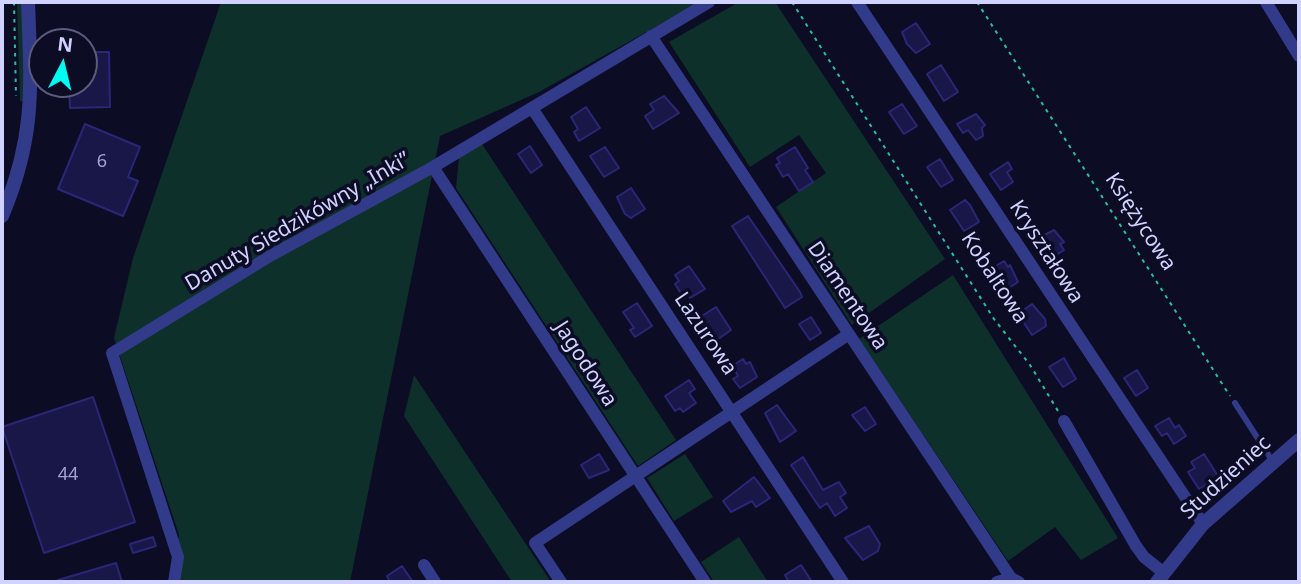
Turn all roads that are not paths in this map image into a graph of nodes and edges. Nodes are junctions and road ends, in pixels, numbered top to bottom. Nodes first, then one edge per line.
1 (28, 2) edge
2 (709, 2) edge
3 (857, 2) edge
4 (1266, 2) edge
5 (651, 36) junction
6 (1299, 56) edge
7 (532, 108) junction
8 (433, 167) junction
9 (2, 216) edge
10 (849, 334) junction
11 (1235, 403) road end
12 (734, 413) junction
13 (1064, 421) road end
14 (1299, 440) edge
15 (1273, 462) junction
16 (636, 476) junction
17 (1203, 524) junction
18 (424, 565) dead end
19 (1161, 578) edge
20 (1015, 580) edge
21 (174, 582) edge
22 (435, 582) edge
23 (561, 582) edge
24 (705, 582) edge
25 (843, 582) edge
26 (997, 582) edge

1 - 9 street
2 - 5 street, Danuty Siedzikówny „Inki”
3 - 17 street, Kryształowa
4 - 6 street
5 - 7 street, Danuty Siedzikówny „Inki”
5 - 10 street, Diamentowa
7 - 8 street, Danuty Siedzikówny „Inki”
7 - 12 street, Lazurowa
8 - 16 street, Jagodowa
8 - 21 street, Danuty Siedzikówny „Inki”
10 - 12 street
10 - 20 street, Diamentowa
11 - 15 lane
12 - 16 street
12 - 25 street, Lazurowa
13 - 19 street
14 - 15 street, Studzieniec
15 - 17 street, Studzieniec
16 - 23 street
16 - 24 street, Jagodowa
17 - 19 street, Studzieniec
18 - 22 street
20 - 26 street

